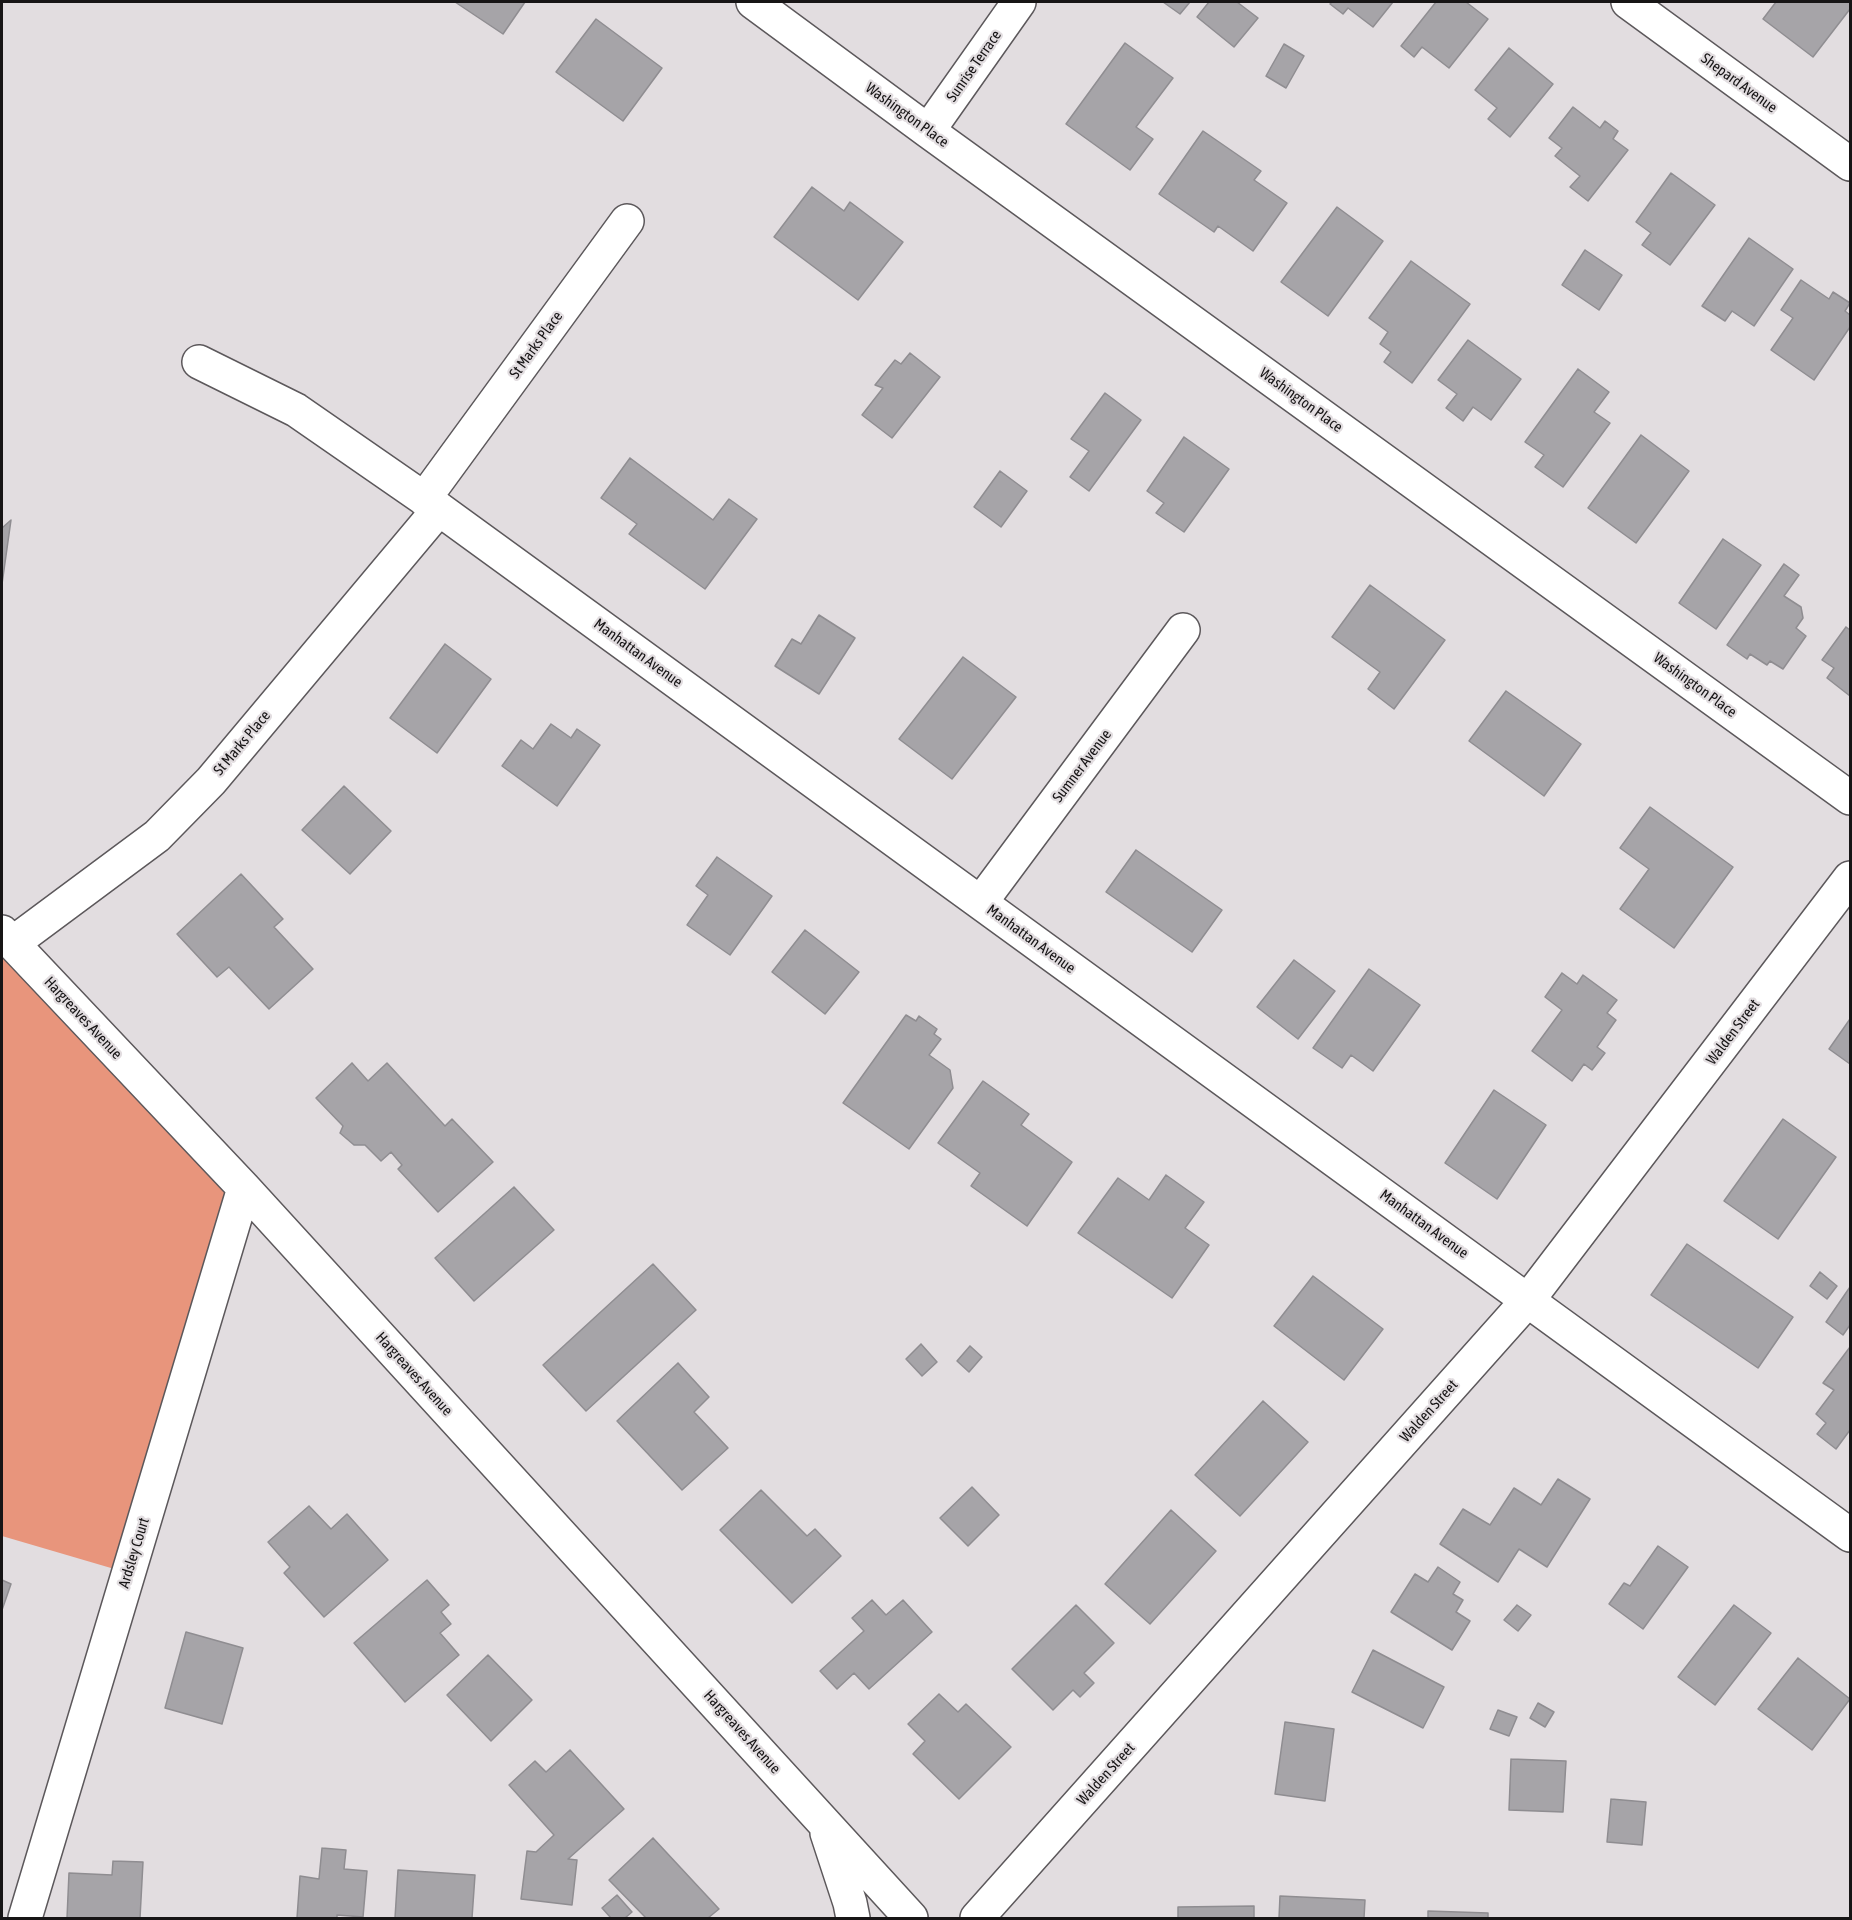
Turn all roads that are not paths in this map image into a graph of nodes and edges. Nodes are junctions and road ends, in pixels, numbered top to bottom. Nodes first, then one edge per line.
1 (753, 2) edge
2 (1019, 2) edge
3 (1628, 2) edge
4 (928, 131) junction
5 (1848, 157) edge
6 (627, 221) dead end
7 (199, 362) dead end
8 (431, 504) junction
9 (1183, 630) dead end
10 (1851, 798) edge
11 (1851, 878) edge
12 (981, 902) junction
13 (7, 938) edge
14 (244, 1188) junction
15 (1528, 1300) junction
16 (1851, 1535) edge
17 (822, 1820) junction
18 (25, 1918) edge
19 (853, 1918) edge
20 (911, 1918) edge
21 (977, 1918) edge

1 - 4 street, Washington Place
2 - 4 street, Sunrise Terrace
3 - 5 street, Shepard Avenue
4 - 10 street, Washington Place
6 - 8 street, St Marks Place
7 - 8 street, Manhattan Avenue
8 - 12 street, Manhattan Avenue
8 - 13 street, St Marks Place
9 - 12 street, Sumner Avenue
11 - 15 street, Walden Street
12 - 15 street, Manhattan Avenue
13 - 14 street, Hargreaves Avenue
14 - 17 street, Hargreaves Avenue
14 - 18 street, Ardsley Court
15 - 16 street, Manhattan Avenue
15 - 21 street, Walden Street
17 - 19 street, Hargreaves Avenue
17 - 20 street, Hargreaves Avenue

